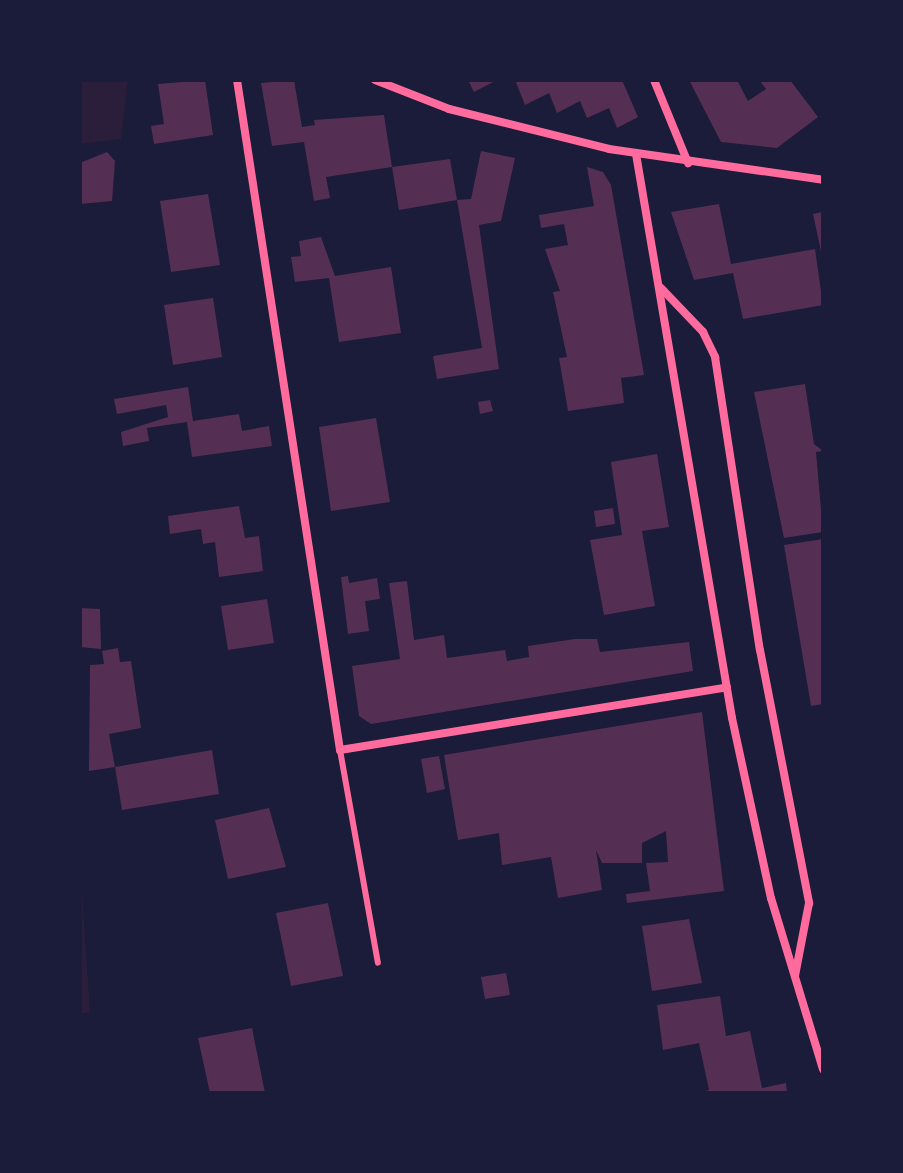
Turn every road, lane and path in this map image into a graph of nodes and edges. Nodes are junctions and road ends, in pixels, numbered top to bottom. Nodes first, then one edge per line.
1 (237, 80) edge
2 (375, 80) edge
3 (654, 80) edge
4 (636, 154) junction
5 (688, 163) junction
6 (823, 180) edge
7 (660, 288) junction
8 (727, 687) junction
9 (340, 750) junction
10 (378, 963) dead end
11 (795, 977) junction
12 (823, 1069) edge

1 - 9 street
2 - 4 street
3 - 5 street
4 - 5 street
4 - 7 street
5 - 6 street
7 - 8 street
7 - 11 street
8 - 9 street
8 - 11 street
9 - 10 lane
11 - 12 street

